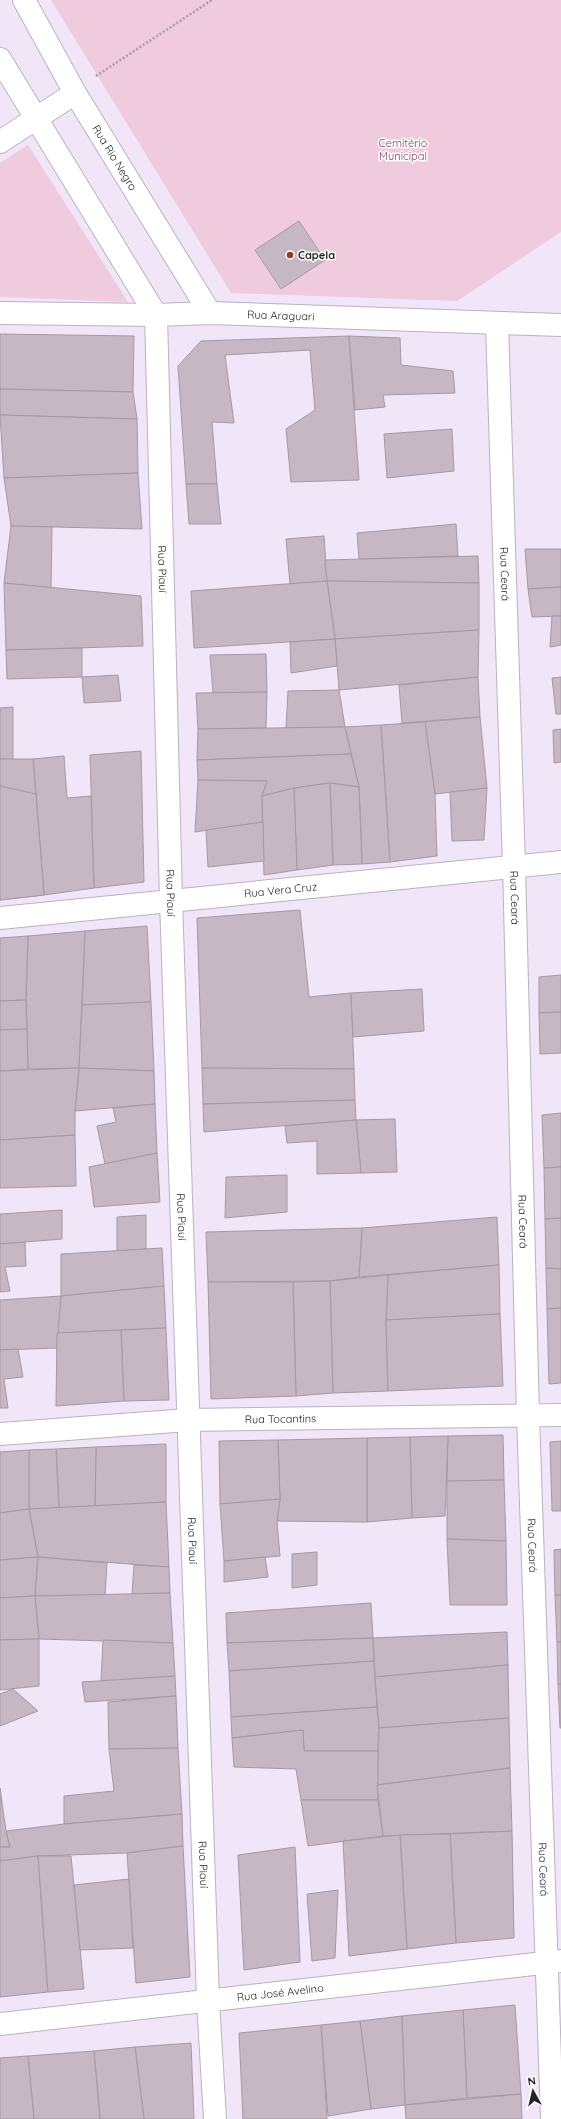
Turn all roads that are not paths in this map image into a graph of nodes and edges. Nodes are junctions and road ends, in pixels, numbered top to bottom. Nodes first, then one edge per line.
1 (24, 0) edge
2 (0, 59) edge
3 (75, 93) junction
4 (37, 119) junction
5 (0, 142) edge
6 (0, 313) edge
7 (210, 313) junction
8 (156, 315) junction
9 (497, 324) junction
10 (561, 325) edge
11 (561, 862) edge
12 (514, 866) junction
13 (171, 900) junction
14 (0, 918) edge
15 (561, 1415) edge
16 (528, 1416) junction
17 (188, 1420) junction
18 (0, 1434) edge
19 (554, 1961) edge
20 (208, 2001) junction
21 (0, 2024) edge
22 (215, 2119) edge
23 (552, 2119) edge

1 - 3 street, Rua Rio Negro
2 - 4 street
3 - 4 street
3 - 7 street, Rua Rio Negro
4 - 5 street
4 - 8 street
6 - 8 street, Rua Araguari
7 - 8 street, Rua Araguari
7 - 9 street, Rua Araguari
8 - 13 street, Rua Piauí
9 - 10 street, Rua Araguari
9 - 12 street, Rua Ceará
11 - 12 street, Rua Vera Cruz
12 - 13 street, Rua Vera Cruz
12 - 16 street, Rua Ceará
13 - 14 street, Rua Vera Cruz
13 - 17 street, Rua Piauí
15 - 16 street, Rua Tocantins
16 - 17 street, Rua Tocantins
16 - 19 street, Rua Ceará
17 - 18 street, Rua Tocantins
17 - 20 street, Rua Piauí
19 - 20 street, Rua José Avelino
19 - 23 street, Rua Ceará
20 - 21 street, Rua José Avelino
20 - 22 street, Rua Piauí

